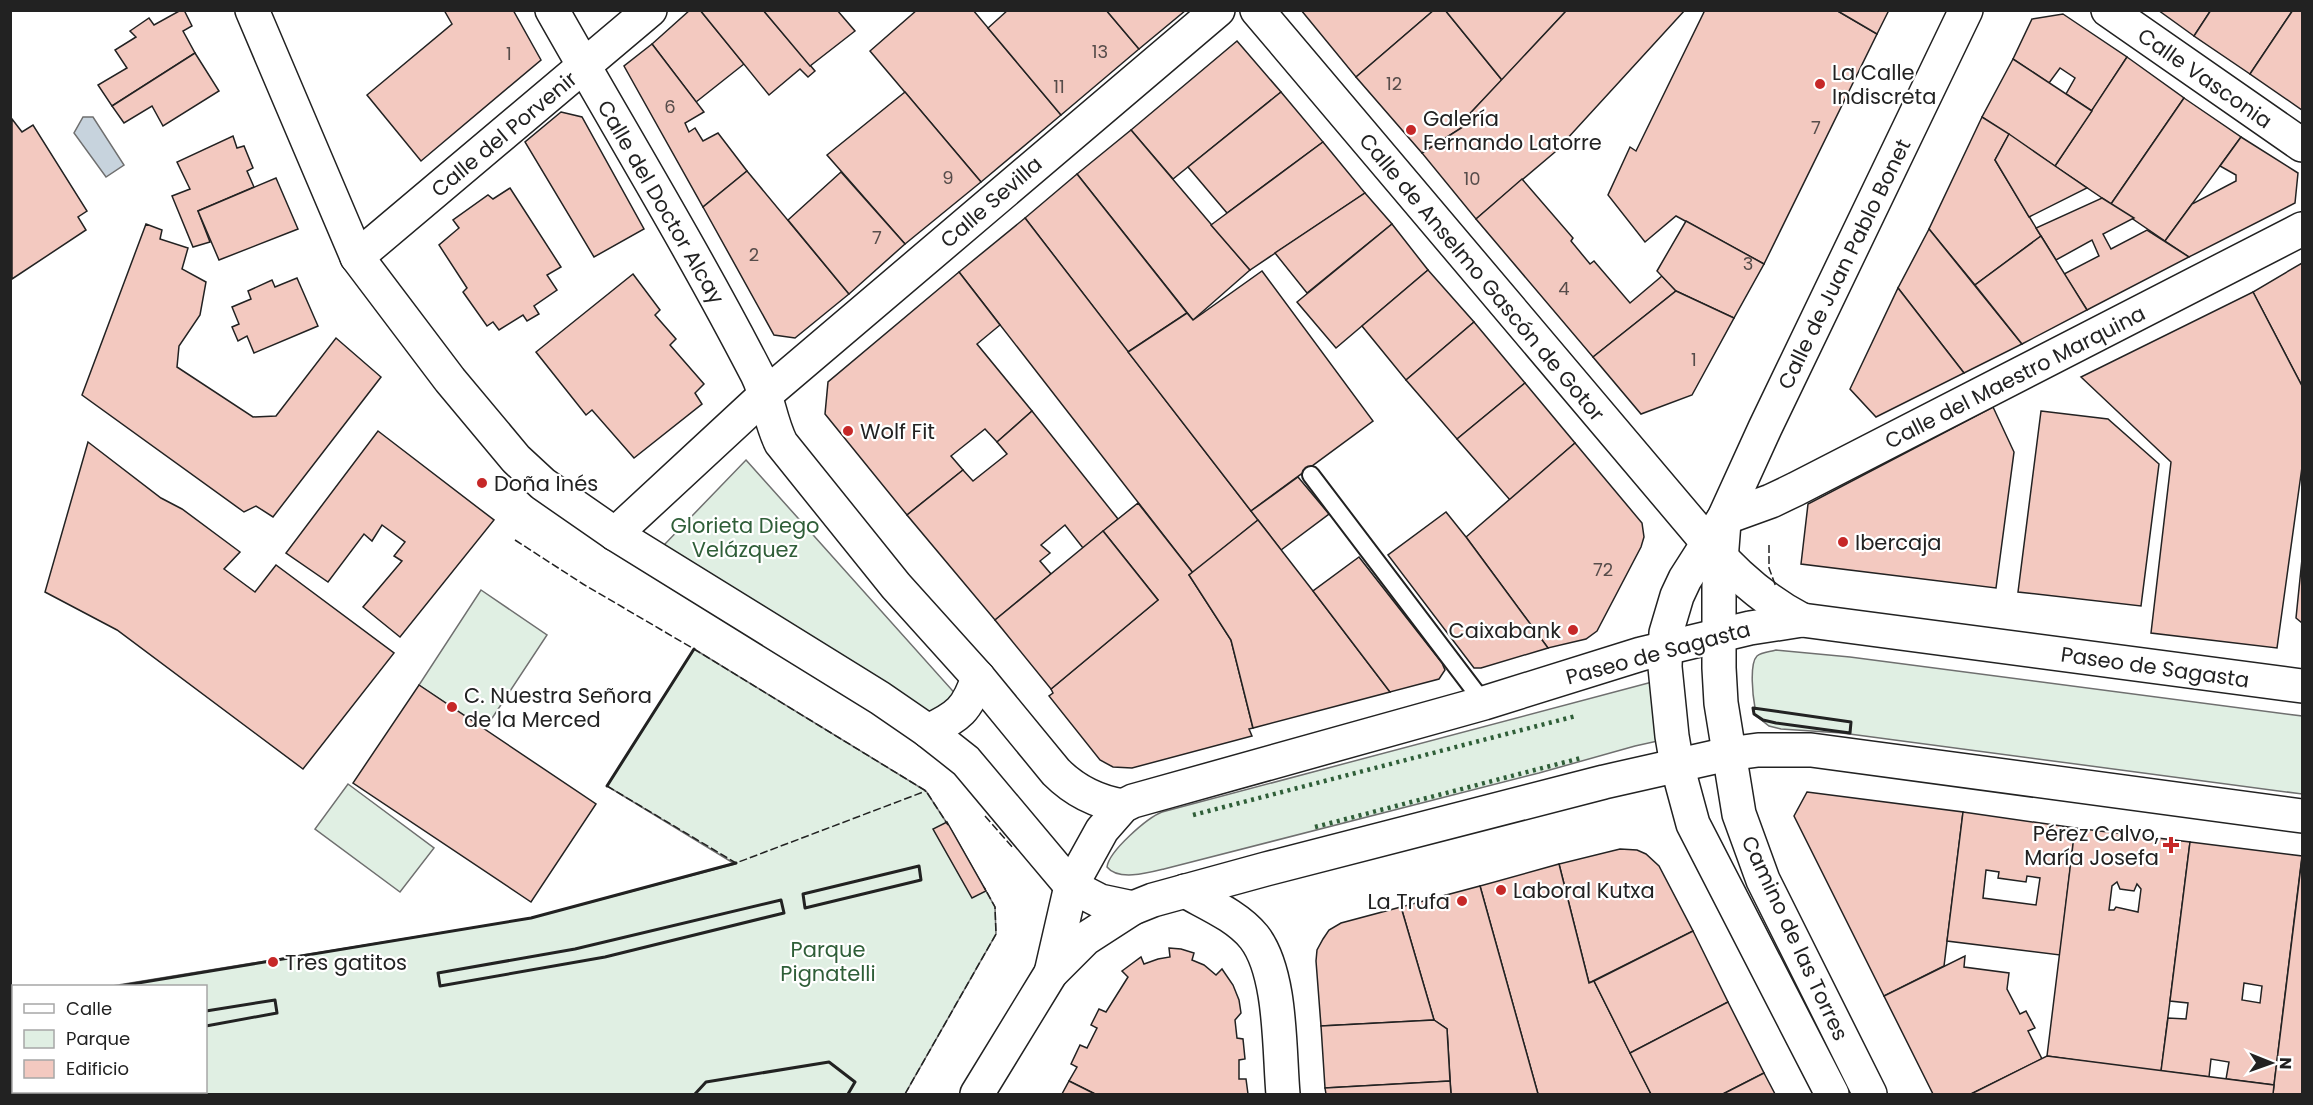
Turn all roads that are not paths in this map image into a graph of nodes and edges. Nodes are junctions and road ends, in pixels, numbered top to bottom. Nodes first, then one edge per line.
1 (252, 10) edge
2 (552, 10) edge
3 (650, 10) edge
4 (1218, 10) edge
5 (1257, 10) edge
6 (1966, 10) edge
7 (2108, 10) edge
8 (584, 66) junction
9 (2302, 145) edge
10 (2302, 229) edge
11 (357, 256) junction
12 (765, 395) junction
13 (1311, 475) dead end
14 (615, 534) junction
15 (1717, 539) junction
16 (1802, 620) junction
17 (1718, 635) junction
18 (1665, 648) junction
19 (978, 677) junction
20 (2302, 686) edge
21 (1484, 703) junction
22 (928, 731) junction
23 (1728, 754) junction
24 (1677, 765) junction
25 (1123, 806) junction
26 (2302, 816) edge
27 (1071, 886) junction
28 (1185, 891) junction
29 (1133, 908) junction
30 (1051, 973) junction
31 (977, 1095) edge
32 (1283, 1095) edge
33 (1832, 1095) edge
34 (1870, 1095) edge

1 - 11 street
2 - 8 street, Calle del Doctor Alcay
3 - 8 street, Calle del Porvenir
4 - 12 street, Calle Sevilla
5 - 15 street, Calle de Anselmo Gascón de Gotor
6 - 15 street, Calle de Juan Pablo Bonet
7 - 9 street, Calle Vasconia
8 - 11 street, Calle del Porvenir
8 - 12 street, Calle del Doctor Alcay
10 - 15 street, Calle del Maestro Marquina
11 - 14 street
12 - 14 street
12 - 19 street
13 - 21 lane
14 - 22 street
15 - 16 street, Calle de Anselmo Gascón de Gotor
15 - 17 street, Calle de Juan Pablo Bonet
15 - 18 street, Calle de Juan Pablo Bonet
16 - 17 street, Paseo de Sagasta
16 - 20 street, Paseo de Sagasta
17 - 18 street, Paseo de Sagasta
17 - 23 street, Camino de las Torres
18 - 21 street, Paseo de Sagasta
18 - 24 street, Camino de las Torres
19 - 22 street
19 - 25 street
21 - 25 street, Paseo de Sagasta
22 - 27 street
23 - 24 street
23 - 26 street
23 - 34 street, Camino de las Torres
24 - 28 street
24 - 33 street, Camino de las Torres
25 - 27 street, Paseo de Sagasta
27 - 29 street
27 - 30 street, Paseo de Sagasta
28 - 29 street
28 - 32 street
29 - 30 street
30 - 31 street

